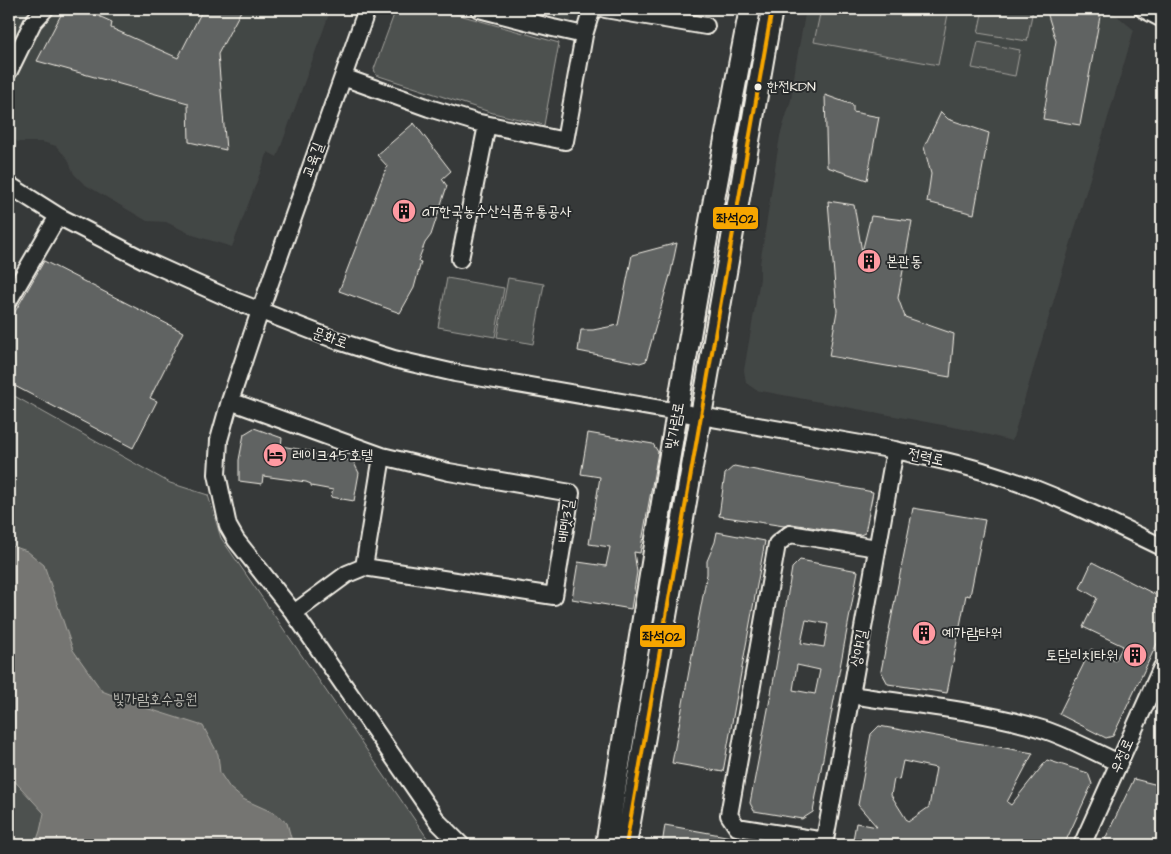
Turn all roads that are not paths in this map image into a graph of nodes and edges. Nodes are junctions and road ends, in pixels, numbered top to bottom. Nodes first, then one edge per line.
1 (45, 9) edge
2 (367, 9) edge
3 (480, 9) edge
4 (596, 9) edge
5 (606, 9) edge
6 (750, 9) edge
7 (772, 9) edge
8 (1143, 9) edge
9 (1162, 19) edge
10 (706, 26) dead end
11 (584, 35) junction
12 (9, 71) edge
13 (343, 77) junction
14 (487, 125) junction
15 (9, 185) edge
16 (58, 216) junction
17 (460, 259) dead end
18 (9, 300) edge
19 (260, 311) junction
20 (230, 401) junction
21 (677, 413) junction
22 (701, 417) junction
23 (895, 450) junction
24 (382, 456) junction
25 (1162, 547) edge
26 (877, 548) junction
27 (364, 567) junction
28 (294, 613) junction
29 (1162, 668) edge
30 (851, 695) junction
31 (1119, 763) junction
32 (825, 843) edge
33 (461, 845) edge
34 (606, 845) edge
35 (626, 845) edge
36 (1082, 845) edge

1 - 12 street
2 - 13 street, 교육길
3 - 11 street
4 - 11 street
5 - 10 street
6 - 21 main road, 빛가람로
7 - 22 main road, 빛가람로
8 - 9 street
11 - 14 street
13 - 14 street
13 - 19 street, 교육길
14 - 17 street
15 - 16 street, 문화로
16 - 18 street
16 - 19 street, 문화로
19 - 20 street
19 - 21 street, 문화로
20 - 24 street, 배멧3길
20 - 28 street
21 - 22 street, 전력로
21 - 34 main road, 빛가람로
22 - 23 street, 전력로
22 - 35 main road, 빛가람로
23 - 25 street, 전력로
23 - 26 street, 상야1길
24 - 27 street
24 - 27 street, 배멧3길
26 - 30 street, 상야1길
26 - 32 street
27 - 28 street
28 - 33 street
29 - 31 street, 우정로
30 - 31 street
30 - 32 street, 상야1길
31 - 36 street, 우정로

